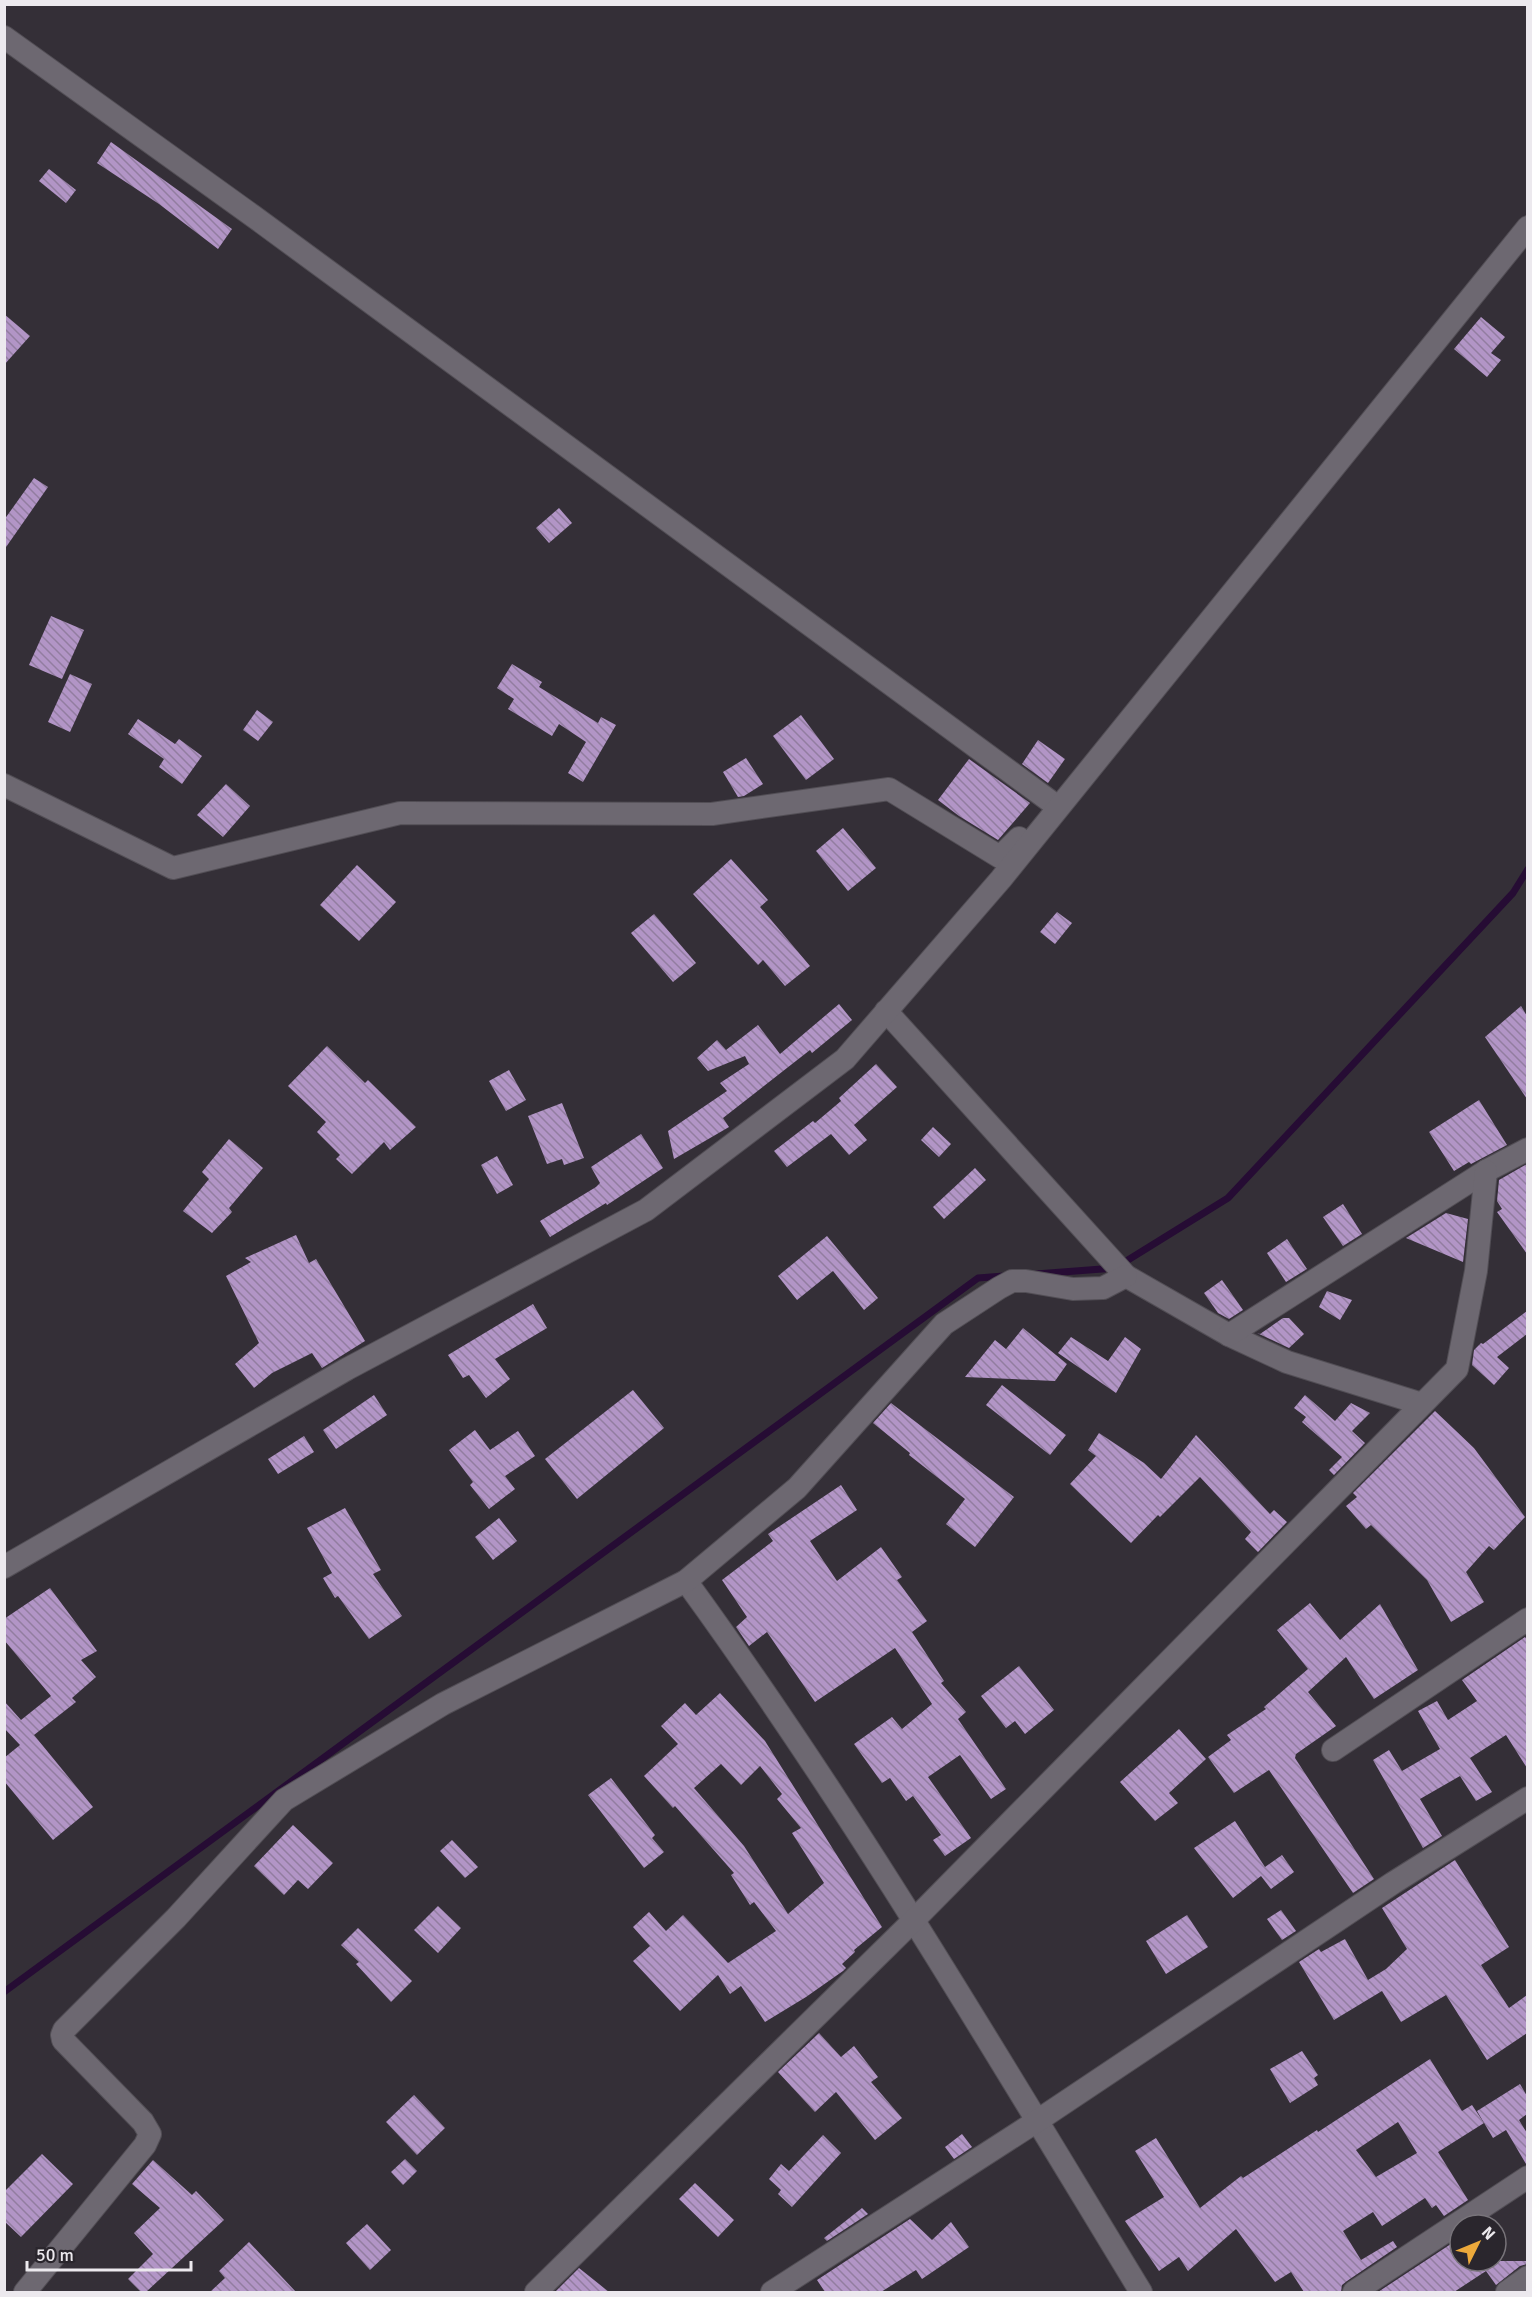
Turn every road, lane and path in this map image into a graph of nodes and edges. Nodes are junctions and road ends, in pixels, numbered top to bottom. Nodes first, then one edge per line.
1 (4, 38) edge
2 (1527, 227) edge
3 (4, 785) edge
4 (1055, 806) junction
5 (886, 1011) junction
6 (1527, 1149) edge
7 (1486, 1171) junction
8 (1126, 1276) junction
9 (1229, 1335) junction
10 (1422, 1404) junction
11 (4, 1567) edge
12 (686, 1581) junction
13 (1527, 1618) edge
14 (1332, 1750) dead end
15 (1527, 1798) edge
16 (914, 1920) junction
17 (1037, 2121) junction
18 (1527, 2177) edge
19 (1527, 2277) edge
20 (25, 2292) edge
21 (536, 2292) edge
22 (772, 2292) edge
23 (1141, 2292) edge
24 (1354, 2292) edge
25 (1507, 2292) edge

1 - 4 street
2 - 4 street
3 - 4 street
4 - 5 street
5 - 8 street
5 - 11 street
6 - 7 street
7 - 9 street
7 - 10 street
8 - 9 street
8 - 12 street
9 - 10 street
10 - 16 street
12 - 16 street
12 - 20 street
13 - 14 street
15 - 17 street
16 - 17 street
16 - 21 street
17 - 22 street
17 - 23 street
18 - 24 street
19 - 25 street

